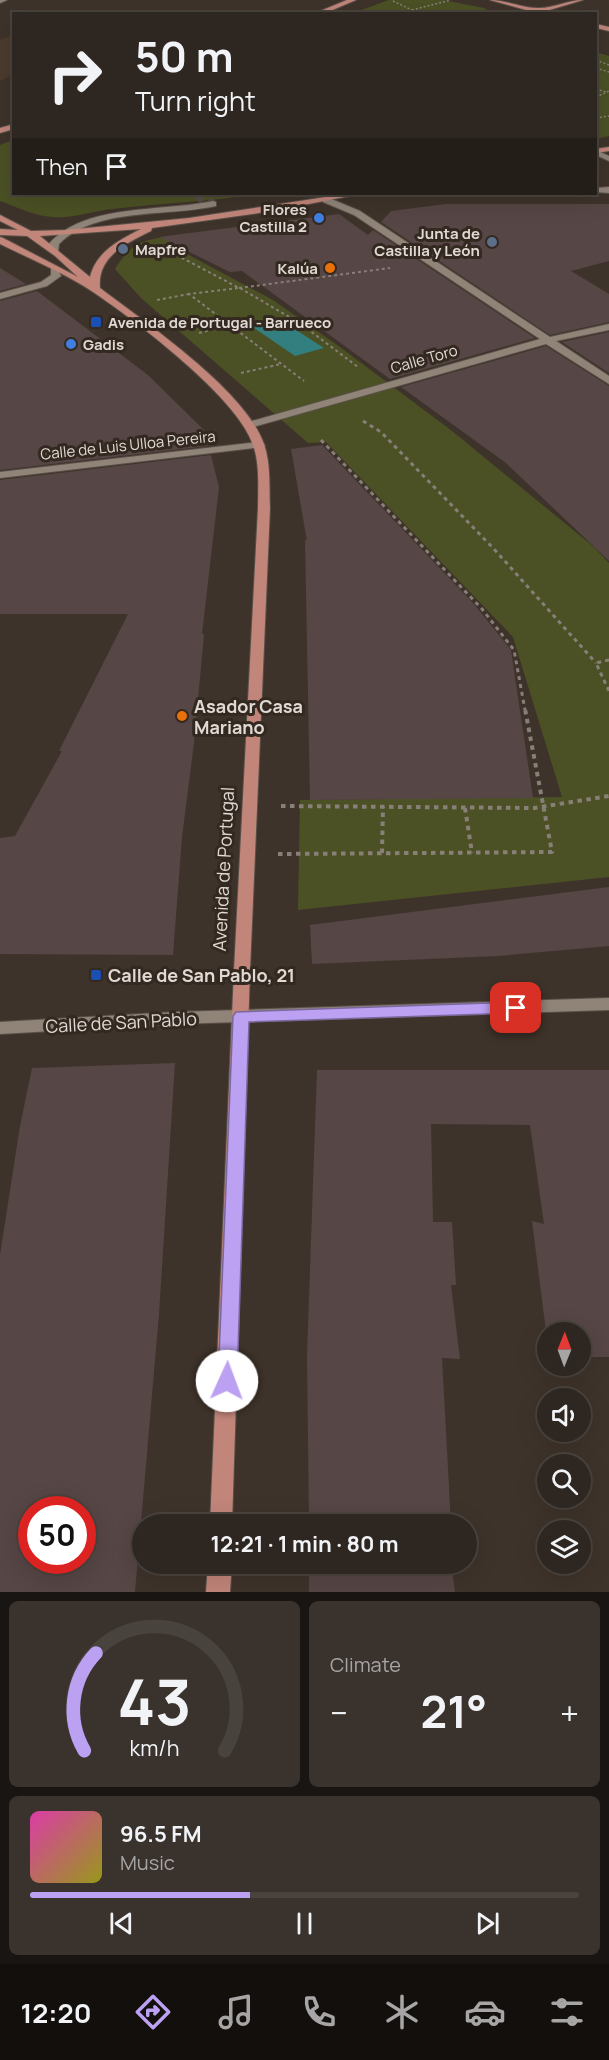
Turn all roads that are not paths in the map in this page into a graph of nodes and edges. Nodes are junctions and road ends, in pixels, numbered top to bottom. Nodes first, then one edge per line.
1 (353, 0) edge
2 (493, 0) edge
3 (580, 0) edge
4 (540, 10) junction
5 (321, 12) edge
6 (546, 12) edge
7 (351, 195) edge
8 (326, 200) junction
9 (213, 204) dead end
10 (0, 218) edge
11 (170, 223) junction
12 (0, 232) edge
13 (66, 232) junction
14 (30, 233) junction
15 (0, 240) edge
16 (55, 250) junction
17 (54, 268) junction
18 (95, 289) junction
19 (0, 296) edge
20 (609, 327) edge
21 (549, 340) junction
22 (609, 381) edge
23 (249, 425) junction
24 (259, 445) junction
25 (0, 475) edge
26 (609, 1004) edge
27 (241, 1016) junction
28 (0, 1028) edge
29 (221, 1514) edge
30 (219, 1574) edge
31 (218, 1592) edge

1 - 5 main road
2 - 4 main road
3 - 4 main road
4 - 6 main road
7 - 8 main road
8 - 11 main road
8 - 21 street
9 - 13 street
10 - 14 main road, Avenida de Portugal
11 - 13 main road
11 - 18 main road
12 - 14 main road
13 - 14 main road
13 - 16 street
14 - 16 main road, Avenida de Portugal
15 - 17 main road, Avenida de Portugal
16 - 18 main road, Avenida de Portugal
17 - 18 main road, Avenida de Portugal
17 - 19 street
18 - 23 main road, Avenida de Portugal
20 - 21 street, Calle Toro
21 - 22 street
21 - 23 street, Calle Toro
23 - 24 main road, Avenida de Portugal
24 - 25 street, Calle de Luis Ulloa Pereira
24 - 27 main road, Avenida de Portugal
26 - 27 street, Calle de San Pablo
27 - 28 street, Calle de San Pablo
27 - 29 main road, Avenida de Portugal
30 - 31 main road

